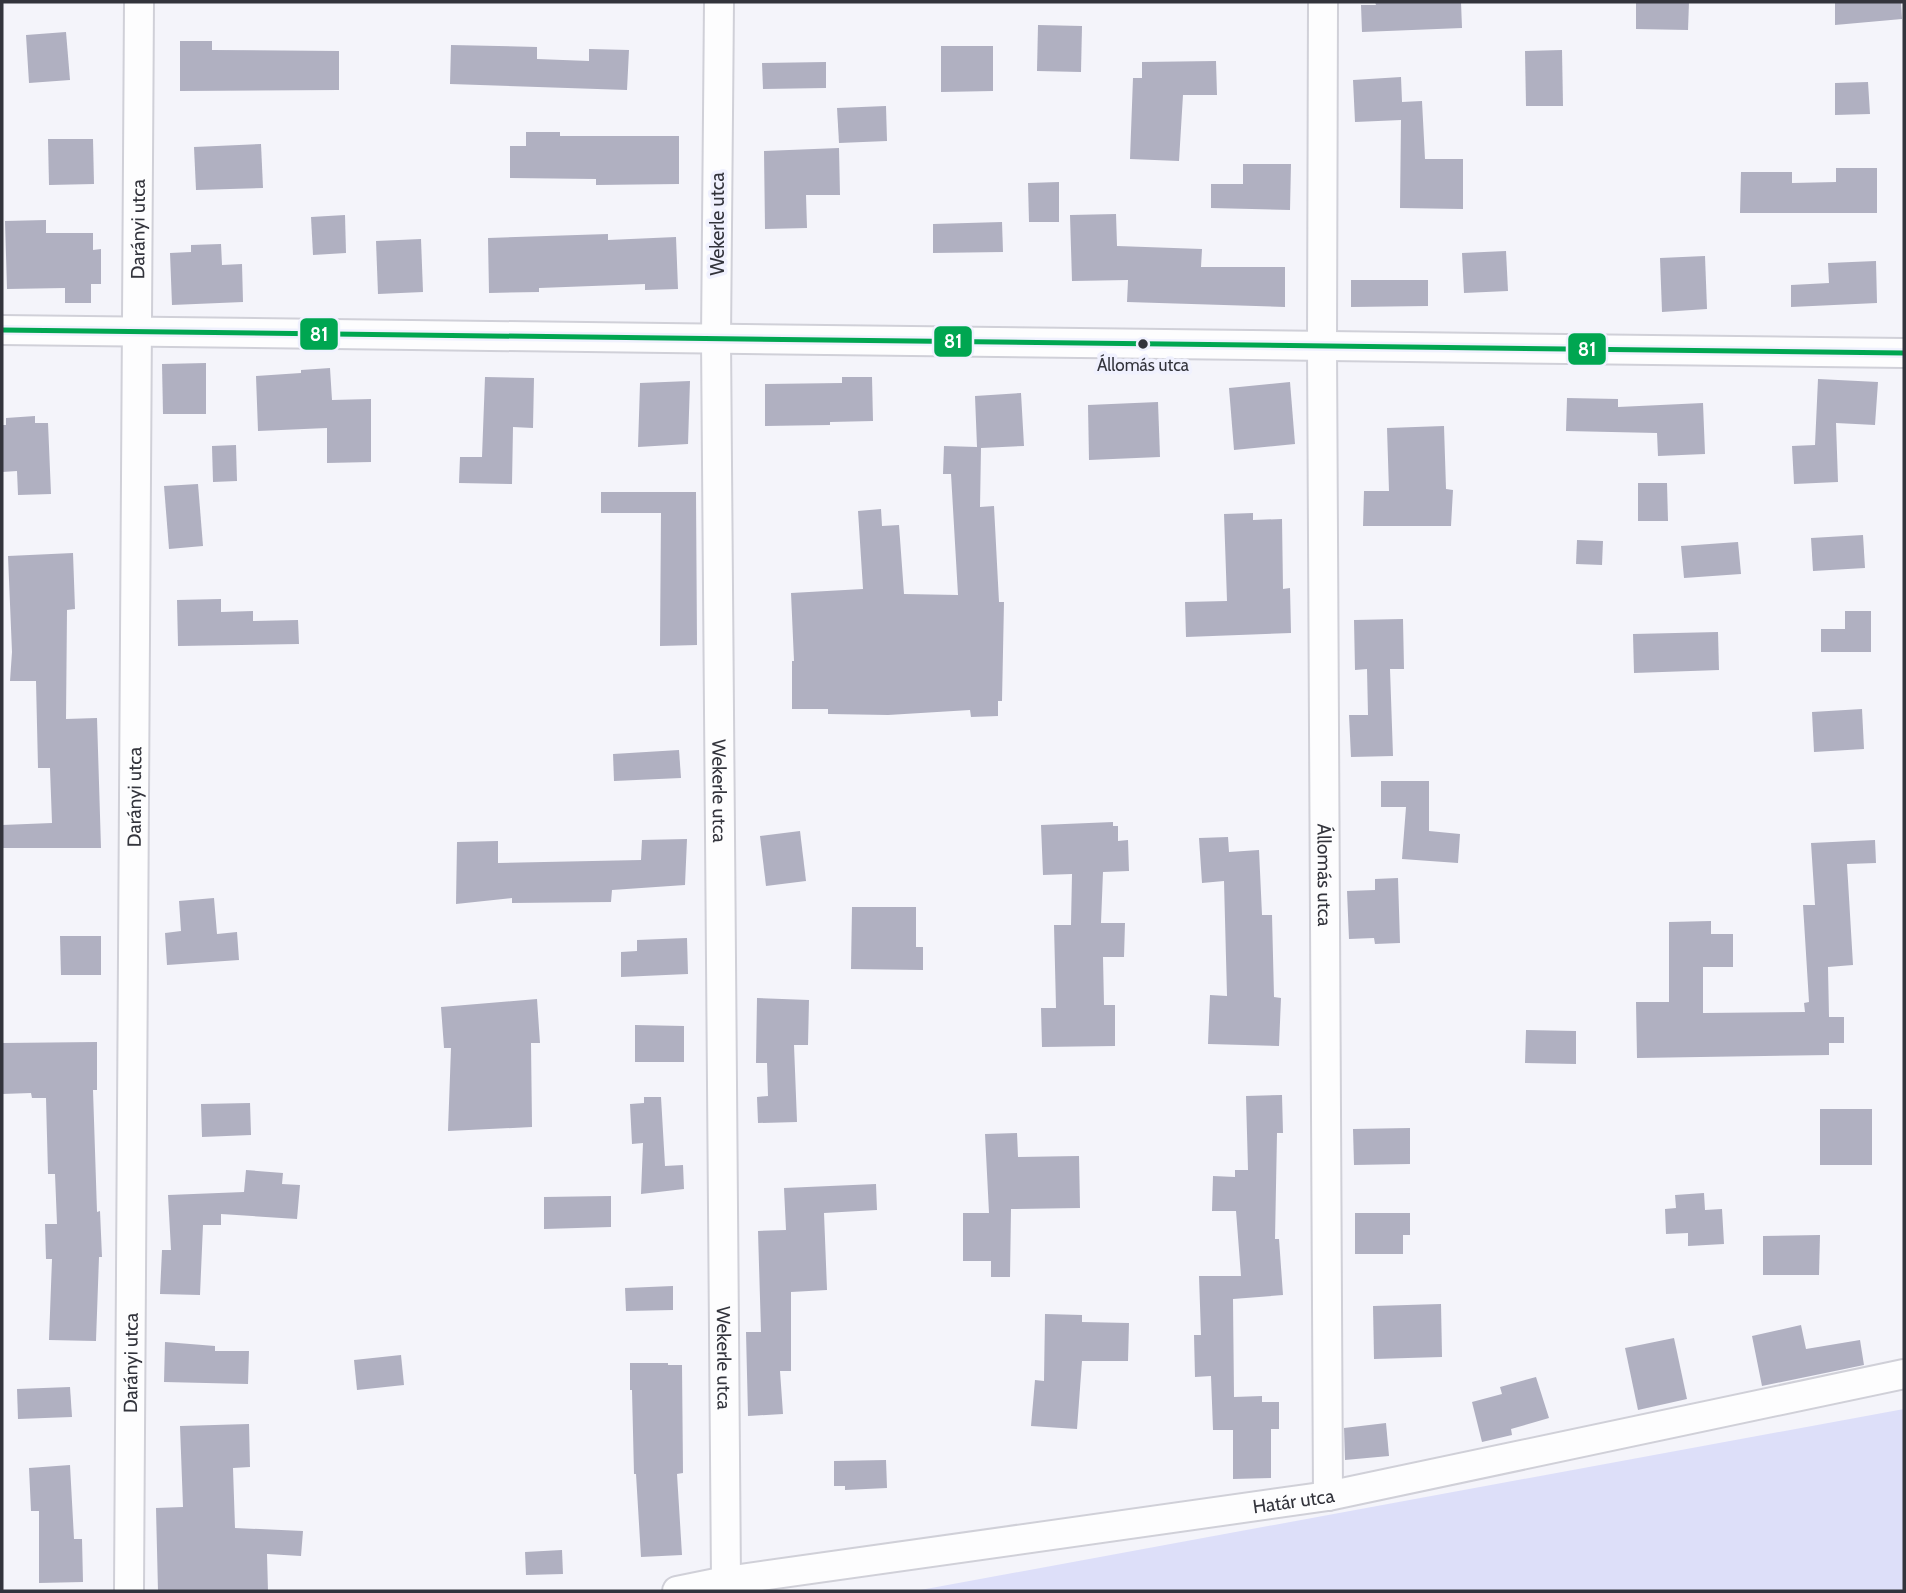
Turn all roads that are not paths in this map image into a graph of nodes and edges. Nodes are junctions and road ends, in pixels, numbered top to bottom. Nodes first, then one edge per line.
1 (139, 2) edge
2 (719, 2) edge
3 (1323, 2) edge
4 (2, 330) edge
5 (138, 332) junction
6 (716, 339) junction
7 (1322, 346) junction
8 (1904, 353) edge
9 (1904, 1374) edge
10 (1328, 1496) junction
11 (726, 1581) junction
12 (129, 1591) edge
13 (677, 1591) edge

1 - 5 street, Darányi utca
2 - 6 street, Wekerle utca
3 - 7 street, Állomás utca
4 - 5 street
5 - 6 street
5 - 12 street, Darányi utca
6 - 7 street
6 - 11 street, Wekerle utca
7 - 8 street
7 - 10 street, Állomás utca
9 - 10 street, Határ utca
10 - 11 street, Határ utca
11 - 13 street, Határ utca

